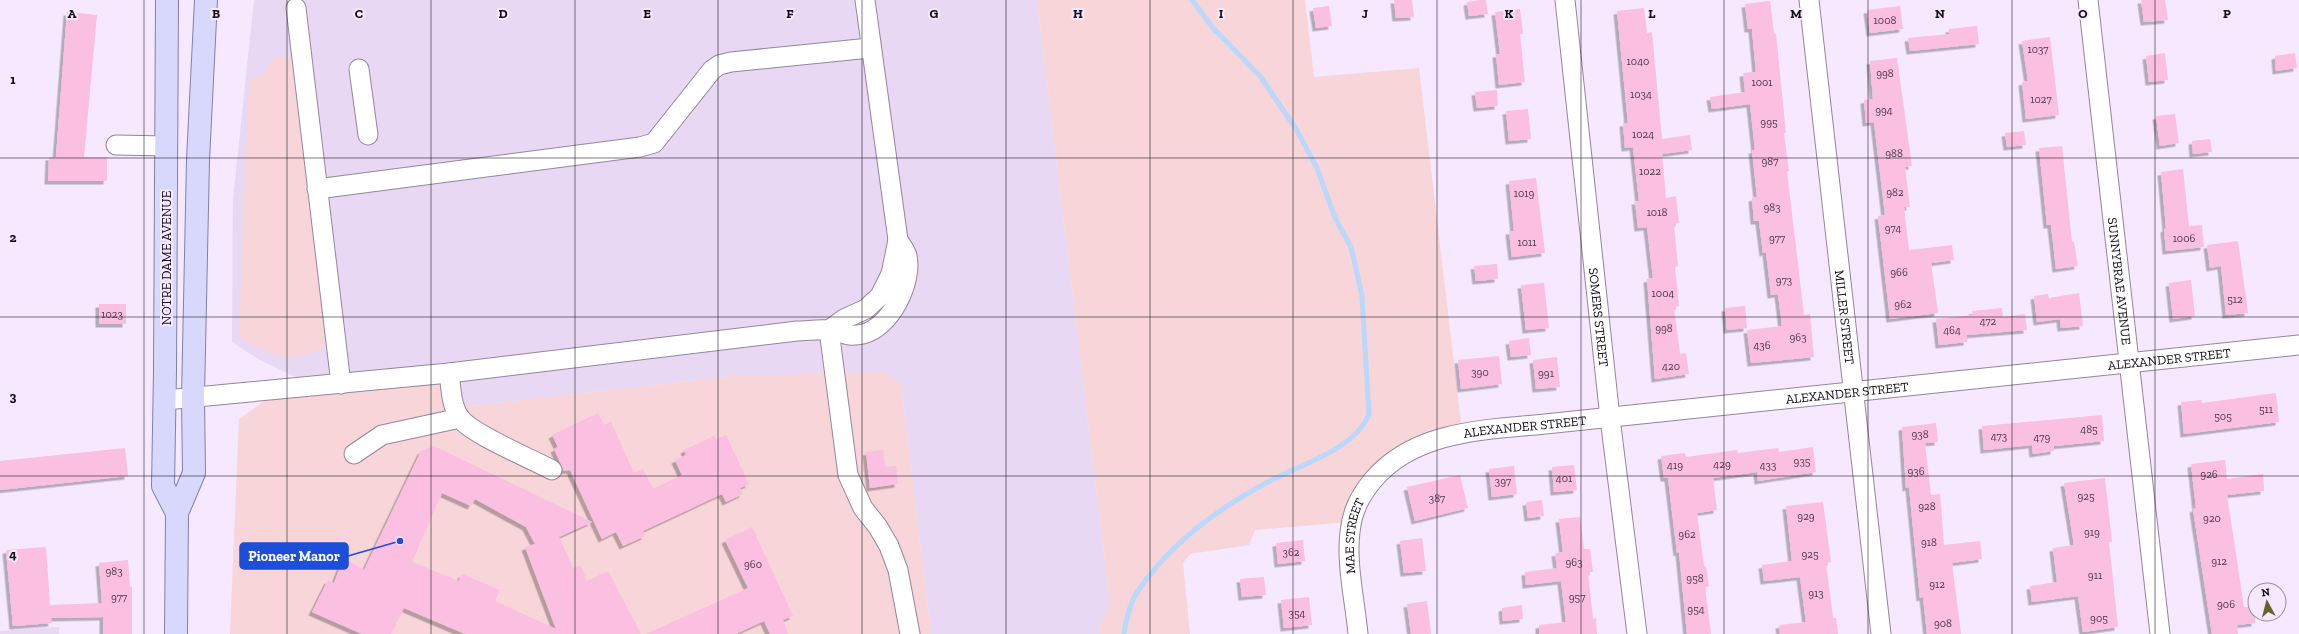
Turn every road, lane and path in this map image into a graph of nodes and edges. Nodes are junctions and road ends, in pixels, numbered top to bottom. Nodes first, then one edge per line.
1 (167, 0) edge
2 (206, 0) edge
3 (865, 0) edge
4 (1565, 0) edge
5 (1809, 0) edge
6 (2088, 0) edge
7 (296, 8) dead end
8 (870, 48) junction
9 (360, 69) dead end
10 (368, 134) dead end
11 (116, 145) dead end
12 (166, 146) junction
13 (317, 189) junction
14 (829, 330) junction
15 (2299, 345) edge
16 (2129, 364) junction
17 (450, 373) junction
18 (341, 384) junction
19 (1853, 393) junction
20 (193, 397) junction
21 (165, 400) junction
22 (460, 418) junction
23 (1610, 418) junction
24 (354, 454) dead end
25 (1399, 455) joint
26 (552, 470) dead end
27 (177, 513) junction
28 (176, 634) edge
29 (910, 634) edge
30 (1358, 634) edge
31 (1637, 634) edge
32 (1881, 634) edge
33 (2160, 634) edge

1 - 12 main road, NOTRE DAME AVENUE
2 - 20 main road, NOTRE DAME AVENUE
3 - 8 street
4 - 23 street, SOMERS STREET
5 - 19 street, MILLER STREET
6 - 16 street, SUNNYBRAE AVENUE
7 - 13 street
8 - 13 street
8 - 14 street
9 - 10 street
11 - 12 street
12 - 21 main road, NOTRE DAME AVENUE
13 - 18 street
14 - 17 street
14 - 29 street
15 - 16 street, ALEXANDER STREET
16 - 19 street, ALEXANDER STREET
16 - 33 street, SUNNYBRAE AVENUE
17 - 18 street
17 - 22 street
18 - 20 street
19 - 23 street, ALEXANDER STREET
19 - 32 street, MILLER STREET
20 - 21 street
20 - 27 main road, NOTRE DAME AVENUE
21 - 27 main road, NOTRE DAME AVENUE
22 - 24 street
22 - 26 street
23 - 25 street, ALEXANDER STREET
23 - 31 street, SOMERS STREET
25 - 30 street, MAE STREET
27 - 28 main road, NOTRE DAME AVENUE

